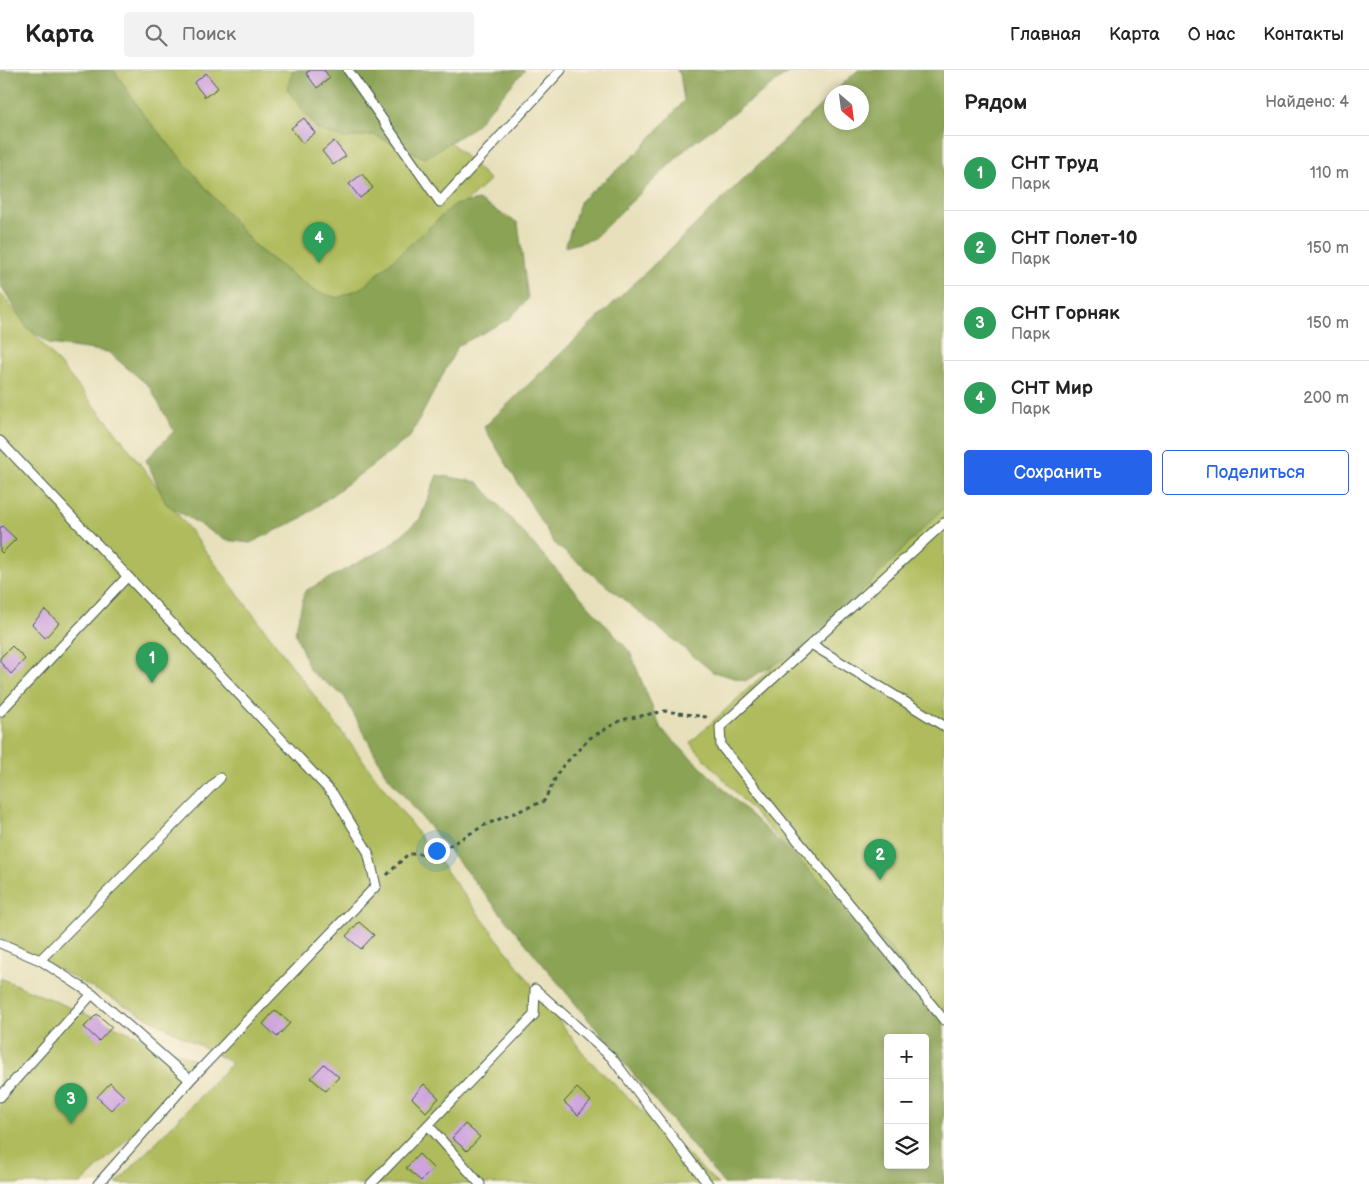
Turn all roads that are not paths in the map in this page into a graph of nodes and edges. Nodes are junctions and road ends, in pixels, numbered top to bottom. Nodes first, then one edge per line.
1 (348, 70) edge
2 (561, 70) edge
3 (0, 441) edge
4 (944, 523) edge
5 (128, 576) junction
6 (811, 644) junction
7 (0, 712) edge
8 (944, 726) edge
9 (220, 778) dead end
10 (0, 943) edge
11 (40, 960) junction
12 (92, 994) junction
13 (944, 1020) edge
14 (190, 1080) junction
15 (0, 1098) edge
16 (428, 1125) junction
17 (98, 1184) edge
18 (371, 1184) edge
19 (480, 1184) edge
20 (708, 1184) edge

1 - 2 lane
3 - 5 lane
4 - 6 lane
5 - 7 lane
5 - 14 lane
6 - 8 lane
6 - 13 lane
9 - 11 lane
10 - 11 lane
11 - 12 lane
12 - 14 lane
12 - 15 lane
14 - 17 lane
16 - 18 lane
16 - 19 lane
16 - 20 lane

